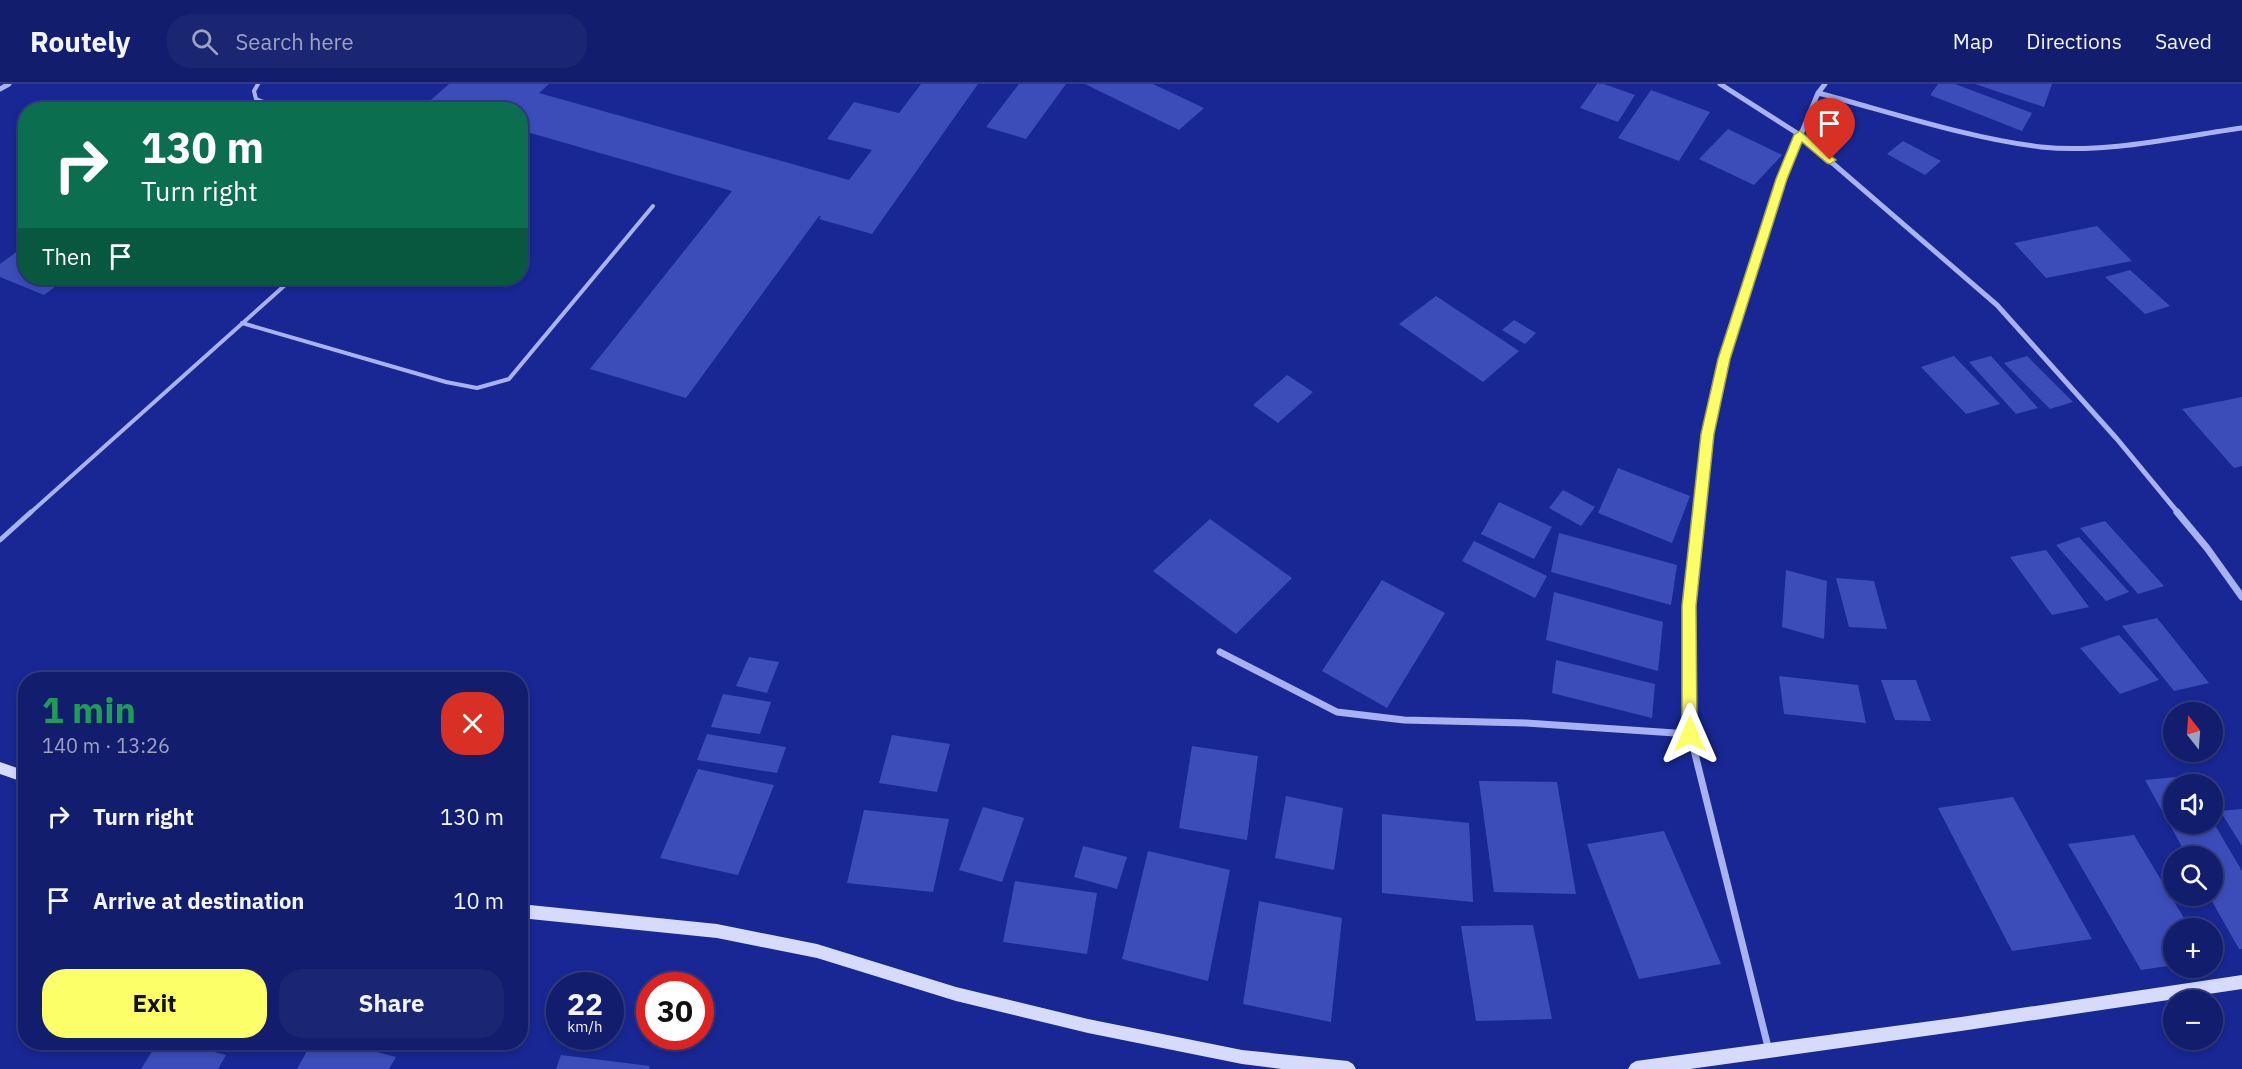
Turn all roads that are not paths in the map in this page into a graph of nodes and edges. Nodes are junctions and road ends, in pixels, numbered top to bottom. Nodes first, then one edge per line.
1 (9, 84) edge
2 (258, 84) edge
3 (1720, 84) edge
4 (1825, 84) edge
5 (0, 89) edge
6 (1818, 93) junction
7 (264, 102) edge
8 (2242, 128) edge
9 (1800, 135) junction
10 (653, 206) dead end
11 (285, 285) edge
12 (242, 323) junction
13 (0, 540) edge
14 (2242, 597) edge
15 (1220, 652) dead end
16 (1690, 734) junction
17 (0, 768) edge
18 (18, 774) edge
19 (528, 912) edge
20 (2242, 982) edge
21 (1769, 1051) junction
22 (1348, 1069) edge
23 (1636, 1069) edge

1 - 5 street
2 - 7 lane
3 - 9 street
4 - 6 street
6 - 8 street
6 - 9 street
9 - 14 street
9 - 16 street
10 - 12 lane
11 - 12 lane
12 - 13 lane
15 - 16 street
16 - 21 street
17 - 18 street
19 - 22 street
20 - 21 street
21 - 23 street

